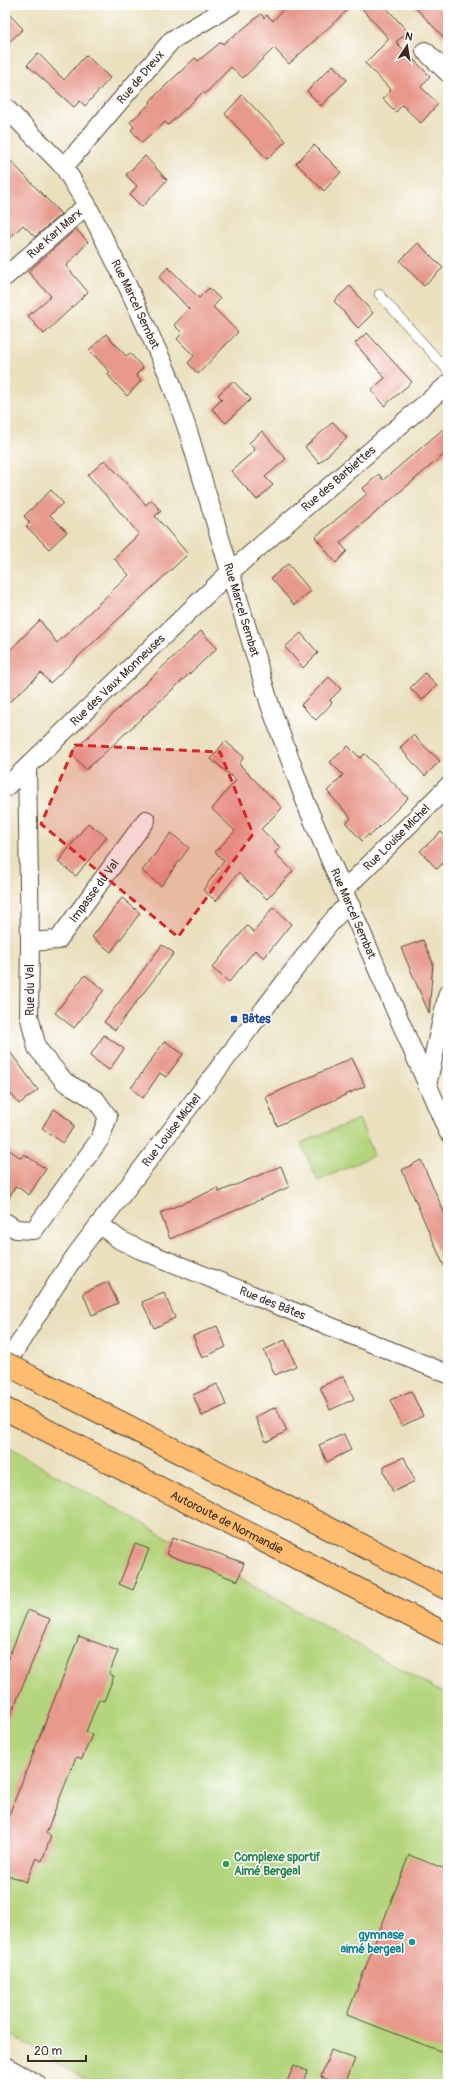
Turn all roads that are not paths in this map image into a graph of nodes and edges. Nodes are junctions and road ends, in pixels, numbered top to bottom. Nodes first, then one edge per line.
1 (232, 5) edge
2 (425, 51) dead end
3 (448, 73) edge
4 (5, 107) edge
5 (64, 167) junction
6 (86, 205) junction
7 (5, 277) edge
8 (379, 294) dead end
9 (448, 371) edge
10 (448, 384) edge
11 (229, 573) junction
12 (27, 767) junction
13 (448, 786) edge
14 (5, 788) edge
15 (146, 820) dead end
16 (343, 888) junction
17 (351, 906) junction
18 (30, 942) junction
19 (448, 993) edge
20 (427, 1085) junction
21 (448, 1132) edge
22 (5, 1222) edge
23 (100, 1225) junction
24 (5, 1363) edge
25 (5, 1366) edge
26 (448, 1374) edge
27 (7, 1410) edge
28 (448, 1589) edge
29 (448, 1635) edge
30 (5, 2066) edge
31 (37, 2084) edge

1 - 5 street, Rue de Dreux
2 - 3 street
4 - 5 street, Rue Marcel Sembat
5 - 6 street, Rue Marcel Sembat
6 - 7 street, Rue Karl Marx
6 - 11 street, Rue Marcel Sembat
8 - 9 lane
10 - 11 street, Rue des Barbiettes
11 - 12 street, Rue des Vaux Monneuses
11 - 16 street, Rue Marcel Sembat
12 - 14 street, Rue des Vaux Monneuses
12 - 18 street, Rue du Val
13 - 16 street, Rue Louise Michel
15 - 18 street, Impasse du Val
16 - 17 street, Rue Marcel Sembat
17 - 20 street, Rue Marcel Sembat
17 - 23 street, Rue Louise Michel
18 - 22 street, Rue du Val
19 - 20 street
20 - 21 street, Rue Marcel Sembat
23 - 25 street, Rue Louise Michel
23 - 26 street, Rue des Bâtes
24 - 28 highway, bridge
27 - 29 highway, Autoroute de Normandie
30 - 31 street

